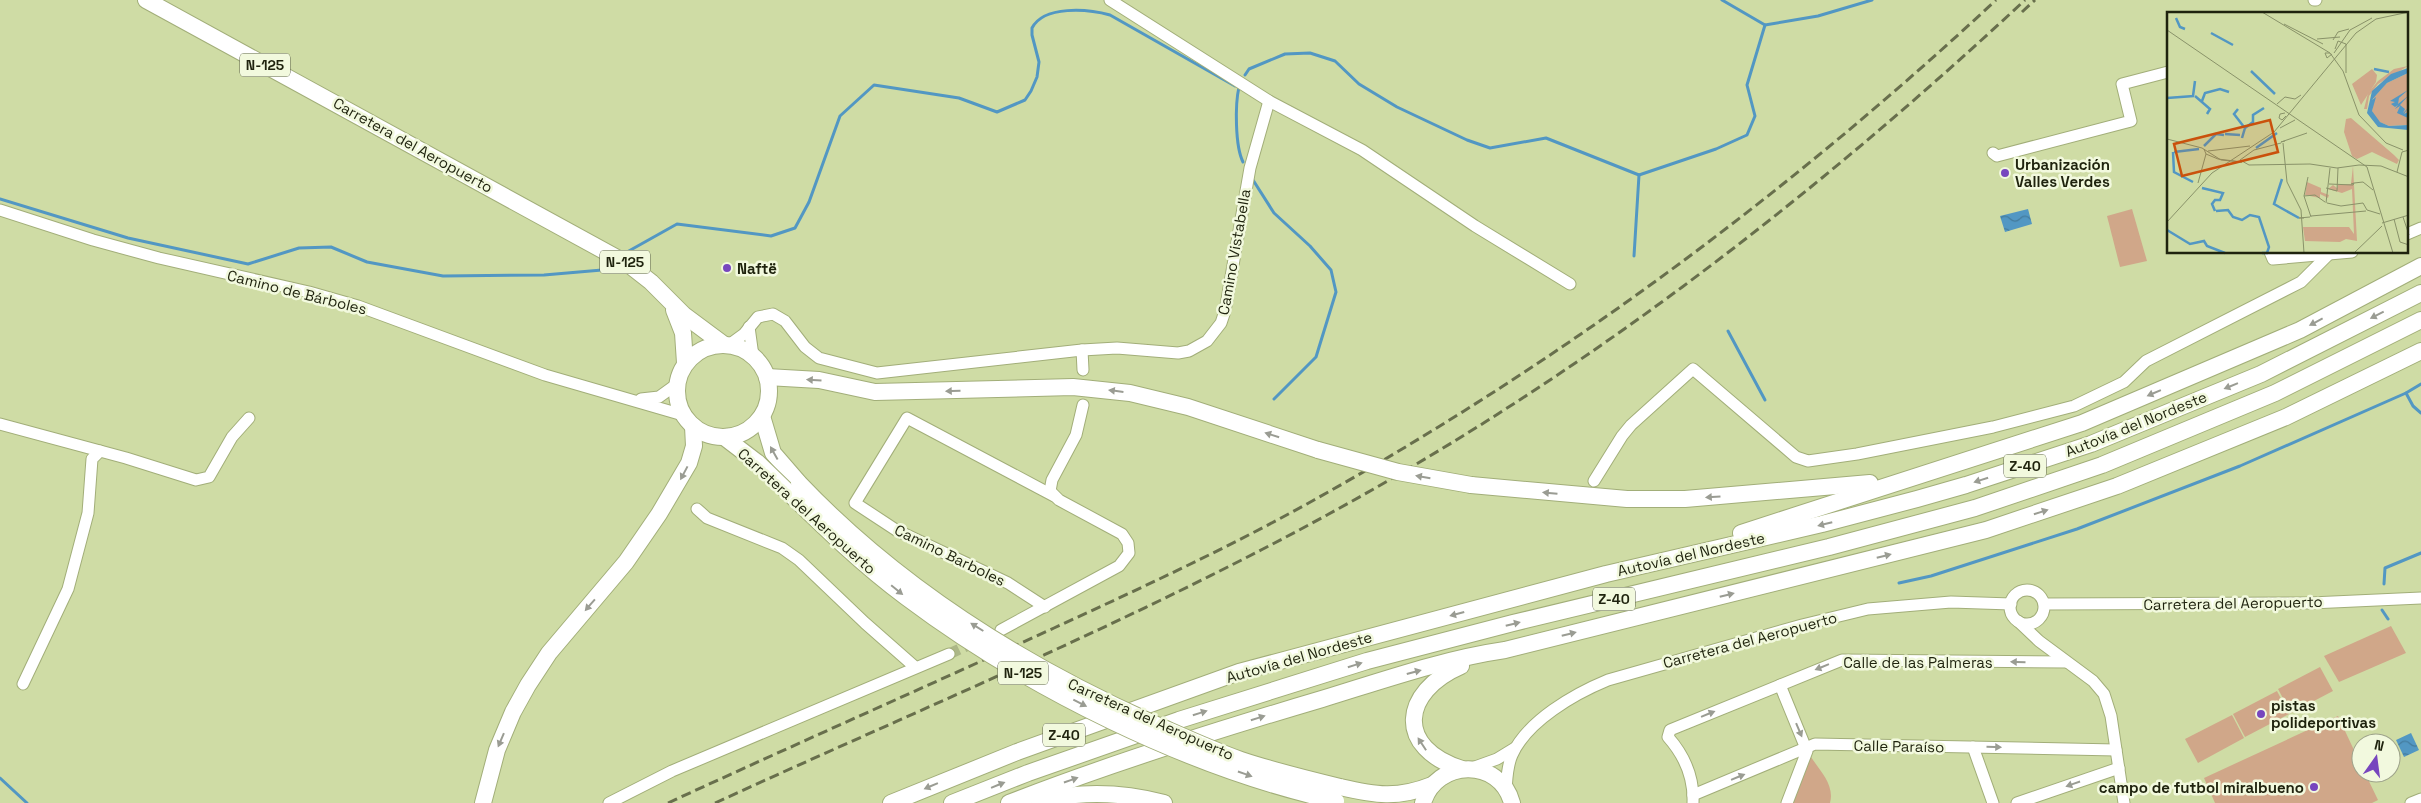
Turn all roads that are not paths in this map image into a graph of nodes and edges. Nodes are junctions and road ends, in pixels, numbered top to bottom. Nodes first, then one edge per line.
1 (146, 0) edge
2 (1110, 0) edge
3 (2167, 72) edge
4 (1269, 100) junction
5 (1993, 153) dead end
6 (0, 210) edge
7 (2421, 228) edge
8 (2408, 234) edge
9 (2271, 254) edge
10 (2329, 254) joint
11 (2421, 266) edge
12 (1570, 284) dead end
13 (2421, 293) edge
14 (670, 304) junction
15 (2421, 320) edge
16 (749, 327) junction
17 (726, 345) junction
18 (1082, 350) junction
19 (2421, 351) edge
20 (753, 356) junction
21 (685, 363) junction
22 (1083, 370) dead end
23 (767, 377) junction
24 (677, 384) junction
25 (619, 396) junction
26 (1083, 405) dead end
27 (762, 416) junction
28 (249, 418) dead end
29 (688, 421) junction
30 (0, 424) edge
31 (724, 438) junction
32 (100, 451) junction
33 (1914, 476) junction
34 (1594, 481) dead end
35 (1054, 496) junction
36 (697, 509) dead end
37 (1606, 574) junction
38 (2421, 598) edge
39 (2011, 604) junction
40 (2044, 604) junction
41 (1045, 607) junction
42 (2038, 620) junction
43 (2018, 621) junction
44 (1001, 630) dead end
45 (2039, 640) junction
46 (1505, 650) junction
47 (949, 654) tunnel mouth
48 (2066, 662) junction
49 (916, 667) junction
50 (23, 684) dead end
51 (1780, 685) junction
52 (1973, 747) junction
53 (1515, 748) junction
54 (1806, 748) junction
55 (2116, 750) junction
56 (1467, 768) junction
57 (2119, 768) junction
58 (1432, 785) junction
59 (1509, 796) edge
60 (1341, 797) edge
61 (1693, 799) edge
62 (2421, 799) edge
63 (484, 800) edge
64 (609, 803) edge
65 (891, 803) edge
66 (952, 803) edge
67 (1009, 803) edge
68 (1032, 803) edge
69 (1164, 803) edge
70 (1423, 803) edge
71 (1787, 803) edge
72 (1993, 803) edge
73 (2017, 803) edge
74 (2124, 803) edge
75 (2411, 803) edge

1 - 14 highway, Carretera del Aeropuerto / N-125
2 - 4 street
3 - 5 street
4 - 12 street
4 - 18 street, Camino Vistabella
6 - 25 street, Camino de Bárboles
7 - 8 street
9 - 10 street
10 - 34 street
11 -> 33 highway
13 -> 37 highway, Autovía del Nordeste / Z-40
14 - 17 highway, Carretera del Aeropuerto / N-125
14 - 21 highway, Carretera del Aeropuerto / N-125
66 -> 15 highway, Autovía del Nordeste / Z-40
16 - 17 street, Camino Vistabella
16 - 18 street, Camino Vistabella
16 - 20 street
17 - 20 highway, N-125
17 - 21 highway
18 - 22 street
46 -> 19 highway
20 - 23 highway
21 - 24 highway, N-125
23 - 27 highway
33 -> 23 highway, bridge
24 - 25 street, Camino de Bárboles
24 - 29 highway, N-125
25 - 29 street, Camino de Bárboles
26 - 35 street
27 - 31 highway
60 -> 27 highway, Carretera del Aeropuerto / N-125, bridge
28 - 32 street
29 - 31 highway, N-125
29 -> 63 highway
30 - 32 street
31 -> 60 highway, Carretera del Aeropuerto / N-125, bridge
32 - 50 street
33 - 37 highway
35 - 41 street
35 - 41 street, Camino Barboles
36 - 49 street
37 -> 65 highway, Autovía del Nordeste / Z-40
38 - 40 street, Carretera del Aeropuerto
39 - 40 street
39 - 43 street
39 - 53 street, Carretera del Aeropuerto / N-125
40 - 42 street
41 - 44 street
42 - 43 street
42 - 45 street
43 - 45 street
45 - 48 street
56 -> 46 highway
67 -> 46 highway
47 - 49 street
48 -> 51 street, Calle de las Palmeras
48 - 55 street
49 - 64 street
51 -> 54 street
61 -> 51 street, Calle de las Palmeras
52 - 54 street, Calle Paraíso
52 -> 55 street, Calle Paraíso
52 - 72 street
53 - 56 street, Carretera del Aeropuerto / N-125
53 - 59 street, Carretera del Aeropuerto / N-125
61 -> 54 street, Calle Paraíso
54 - 71 street
55 - 57 street
56 - 58 highway, N-125
56 - 59 highway, N-125
57 -> 73 street
57 - 74 street
58 - 60 highway, Carretera del Aeropuerto / N-125
58 - 70 highway, N-125
62 - 75 street
68 - 69 highway

